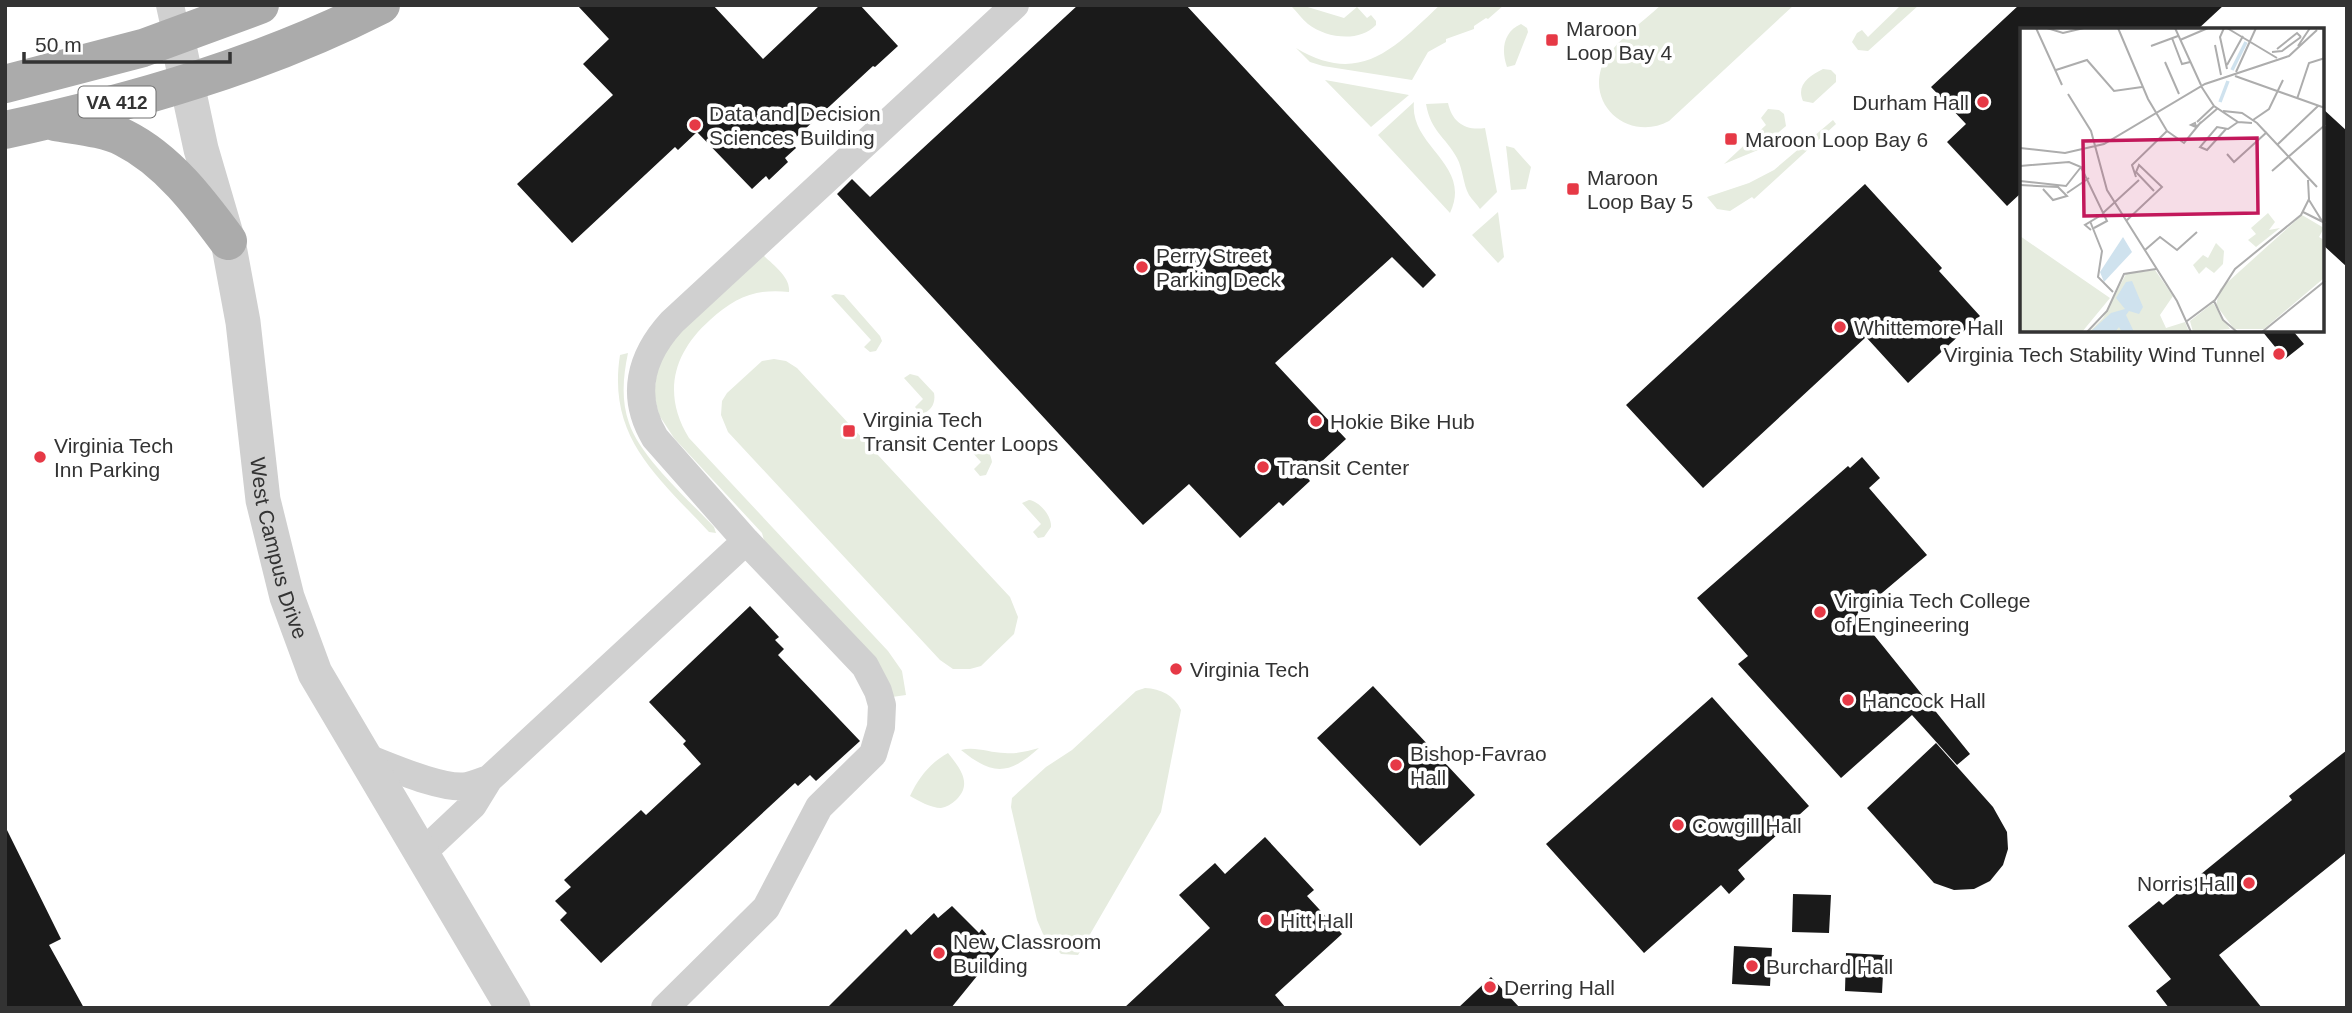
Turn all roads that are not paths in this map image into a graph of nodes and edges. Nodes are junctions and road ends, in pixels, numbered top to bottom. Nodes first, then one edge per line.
1 (260, 5) edge
2 (381, 5) edge
3 (1015, 5) edge
4 (174, 21) edge
5 (187, 82) junction
6 (5, 84) edge
7 (46, 121) junction
8 (5, 130) edge
9 (228, 242) junction
10 (746, 541) junction
11 (365, 757) junction
12 (489, 779) junction
13 (421, 854) junction
14 (513, 1008) edge
15 (665, 1008) edge

1 - 4 main road, VA 412
2 - 5 main road, VA 412
3 - 10 street
4 - 5 street, West Campus Drive
4 - 6 main road, VA 412
5 - 7 main road, VA 412
5 - 9 street, West Campus Drive
7 - 8 main road, VA 412
7 - 9 main road
9 - 11 street, West Campus Drive
10 - 12 street
10 - 15 street
11 - 12 street
11 - 13 street, West Campus Drive
12 - 13 street
13 - 14 street, West Campus Drive

